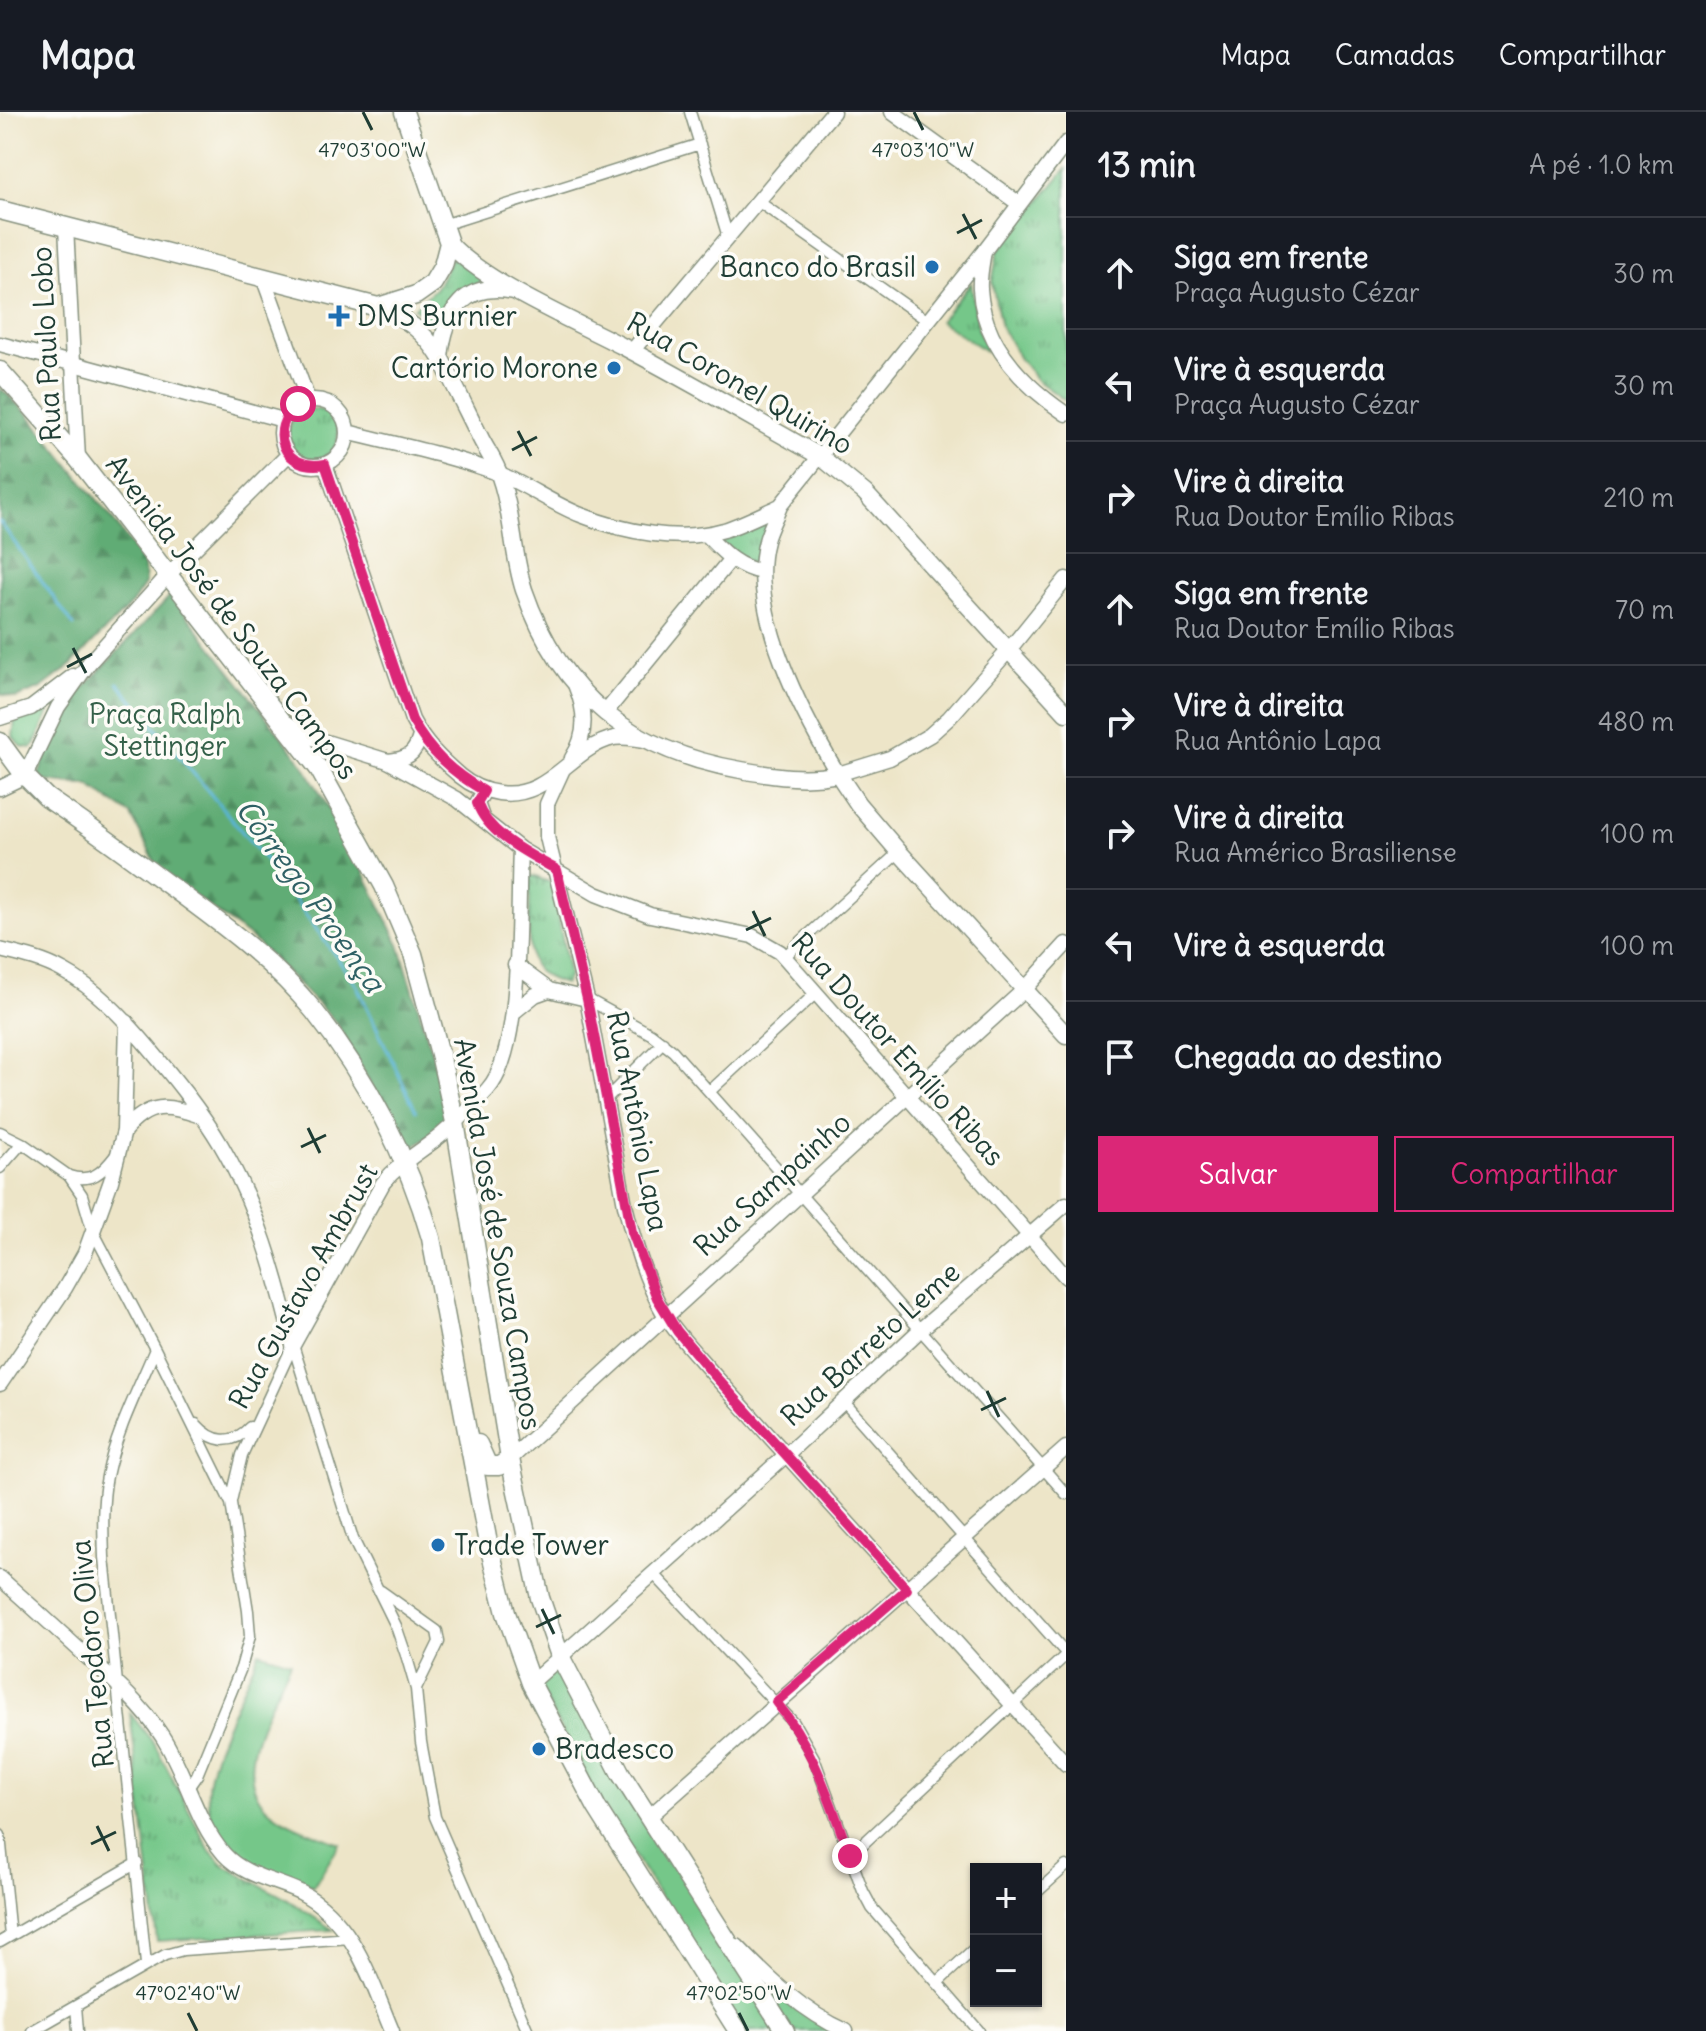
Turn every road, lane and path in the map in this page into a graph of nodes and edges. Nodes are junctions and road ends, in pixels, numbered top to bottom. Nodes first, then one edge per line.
1 (404, 112) edge
2 (690, 112) edge
3 (833, 112) edge
4 (892, 112) edge
5 (1066, 143) edge
6 (700, 144) junction
7 (759, 202) junction
8 (1018, 203) junction
9 (0, 210) edge
10 (443, 225) junction
11 (66, 227) junction
12 (728, 237) junction
13 (449, 243) junction
14 (984, 251) junction
15 (263, 277) junction
16 (520, 292) junction
17 (378, 307) junction
18 (928, 321) junction
19 (0, 344) edge
20 (632, 351) junction
21 (440, 357) junction
22 (72, 365) junction
23 (0, 371) edge
24 (308, 400) junction
25 (1066, 414) edge
26 (283, 420) junction
27 (347, 432) junction
28 (288, 455) junction
29 (821, 457) junction
30 (78, 459) junction
31 (325, 464) junction
32 (499, 474) junction
33 (780, 506) junction
34 (705, 534) junction
35 (730, 560) junction
36 (762, 572) junction
37 (169, 574) junction
38 (1066, 579) edge
39 (1008, 651) junction
40 (89, 663) junction
41 (576, 686) junction
42 (605, 713) junction
43 (1066, 713) edge
44 (277, 717) junction
45 (0, 718) edge
46 (420, 736) junction
47 (646, 741) junction
48 (0, 742) edge
49 (388, 761) junction
50 (562, 771) junction
51 (838, 774) junction
52 (25, 776) junction
53 (0, 788) edge
54 (484, 791) junction
55 (482, 817) junction
56 (520, 849) junction
57 (899, 852) junction
58 (557, 870) junction
59 (1066, 944) edge
60 (1, 949) edge
61 (784, 957) junction
62 (515, 965) junction
63 (1025, 989) junction
64 (549, 990) junction
65 (816, 993) junction
66 (587, 999) junction
67 (514, 1012) junction
68 (127, 1022) junction
69 (1066, 1035) edge
70 (663, 1042) junction
71 (710, 1091) junction
72 (908, 1095) junction
73 (607, 1098) junction
74 (201, 1116) junction
75 (455, 1122) junction
76 (124, 1131) junction
77 (0, 1132) edge
78 (22, 1143) junction
79 (117, 1154) junction
80 (404, 1162) junction
81 (0, 1168) edge
82 (69, 1176) junction
83 (800, 1193) junction
84 (1066, 1204) edge
85 (92, 1229) junction
86 (1030, 1236) junction
87 (1066, 1277) edge
88 (666, 1316) junction
89 (920, 1330) junction
90 (293, 1345) junction
91 (155, 1349) junction
92 (456, 1373) junction
93 (0, 1384) edge
94 (844, 1402) junction
95 (187, 1414) junction
96 (257, 1419) junction
97 (1066, 1448) edge
98 (786, 1455) junction
99 (510, 1459) junction
100 (1042, 1469) junction
101 (1066, 1494) edge
102 (231, 1503) junction
103 (964, 1537) junction
104 (653, 1573) junction
105 (0, 1578) edge
106 (376, 1587) junction
107 (907, 1589) junction
108 (1066, 1654) edge
109 (560, 1656) junction
110 (531, 1683) junction
111 (118, 1684) junction
112 (416, 1689) junction
113 (776, 1702) junction
114 (1012, 1705) junction
115 (1066, 1764) edge
116 (188, 1788) junction
117 (649, 1817) junction
118 (0, 1835) edge
119 (850, 1856) junction
120 (137, 1863) junction
121 (1066, 1866) edge
122 (1042, 1888) edge
123 (717, 1925) junction
124 (10, 1936) junction
125 (351, 1938) junction
126 (0, 1942) edge
127 (970, 1953) edge
128 (146, 1964) junction
129 (937, 1983) junction
130 (76, 2006) junction
131 (32, 2031) edge
132 (78, 2031) edge
133 (392, 2031) edge
134 (528, 2031) edge
135 (738, 2031) edge
136 (785, 2031) edge
137 (846, 2031) edge
138 (979, 2031) edge

1 - 10 highway
2 - 6 street
3 - 7 street
4 - 8 street
5 - 8 street
6 - 10 street
6 - 12 street
7 - 12 street
7 - 18 street
8 - 14 street
9 - 11 highway
10 - 13 highway
11 - 15 highway
11 - 22 street, Rua Paulo Lobo
12 - 20 street
13 - 16 main road, Rua Coronel Quirino
13 - 17 highway
14 - 18 street
14 - 25 street
15 - 17 highway
15 - 24 street
16 - 20 main road, Rua Coronel Quirino
16 - 21 main road
17 - 21 main road
18 - 29 street
19 - 22 street
20 - 29 main road, Rua Coronel Quirino
21 - 32 main road
22 - 26 street
22 - 30 street, Rua Paulo Lobo
23 - 30 highway, Avenida José de Souza Campos
24 - 26 street
24 - 27 street
26 - 28 street
27 - 31 street
27 - 32 street
28 - 31 street
28 - 37 street
29 - 33 street
29 - 39 main road, Rua Coronel Quirino
30 - 37 highway, Avenida José de Souza Campos
31 - 46 street
32 - 34 street
32 - 41 main road
33 - 34 street
33 - 36 street
34 - 35 street
35 - 36 street
35 - 42 street
36 - 51 street
37 - 40 street
37 - 44 highway, Avenida José de Souza Campos
38 - 39 street
39 - 43 main road, Rua Coronel Quirino
39 - 51 street
40 - 45 street
40 - 52 street
41 - 42 main road
41 - 50 street, Rua Antônio Lapa
42 - 47 main road
44 - 49 street, Rua Doutor Emílio Ribas
44 - 75 highway, Avenida José de Souza Campos
46 - 49 street
46 - 54 street
47 - 50 street
47 - 51 main road
48 - 52 highway
49 - 55 street, Rua Doutor Emílio Ribas
50 - 54 street
50 - 58 street, Rua Antônio Lapa
51 - 57 main road
52 - 53 street
52 - 80 highway
54 - 55 street
55 - 56 street, Rua Doutor Emílio Ribas
56 - 58 street, Rua Doutor Emílio Ribas
56 - 62 street, Rua Gustavo Ambrust
57 - 61 street
57 - 63 main road
58 - 61 street, Rua Doutor Emílio Ribas
58 - 66 street, Rua Antônio Lapa
59 - 63 street, Rua Sampainho
60 - 68 street
61 - 65 street, Rua Doutor Emílio Ribas
62 - 64 street
62 - 67 street, Rua Gustavo Ambrust
63 - 69 main road
63 - 72 street, Rua Sampainho
64 - 66 street
64 - 67 street
65 - 71 street
65 - 72 street, Rua Doutor Emílio Ribas
66 - 70 street
66 - 73 street, Rua Antônio Lapa
67 - 75 street, Rua Gustavo Ambrust
68 - 74 street
68 - 76 street
70 - 71 street
70 - 73 street
71 - 83 street
72 - 83 street, Rua Sampainho
72 - 86 street, Rua Doutor Emílio Ribas
73 - 88 street, Rua Antônio Lapa
74 - 76 street
74 - 90 street
75 - 80 street, Rua Gustavo Ambrust
75 - 99 highway, Avenida José de Souza Campos
76 - 79 street
77 - 78 street
78 - 81 street
78 - 82 street
79 - 82 street
79 - 85 street
80 - 90 street, Rua Gustavo Ambrust
80 - 92 highway
82 - 85 street
83 - 88 street, Rua Sampainho
83 - 89 street
84 - 86 street, Rua Barreto Leme
85 - 91 street
85 - 93 street
86 - 87 street, Rua Doutor Emílio Ribas
86 - 89 street, Rua Barreto Leme
88 - 98 street, Rua Antônio Lapa
88 - 99 street, Rua Sampainho
89 - 94 street, Rua Barreto Leme
89 - 100 street
90 - 96 street, Rua Gustavo Ambrust
90 - 106 street
91 - 95 street
91 - 111 street, Rua Teodoro Oliva
92 - 99 highway
92 - 110 highway
94 - 98 street, Rua Barreto Leme
94 - 103 street
95 - 96 street
95 - 102 street
96 - 102 street, Rua Gustavo Ambrust
97 - 100 street
98 - 104 street, Rua Barreto Leme
98 - 107 street, Rua Antônio Lapa
99 - 109 highway, Avenida José de Souza Campos
100 - 101 street
100 - 103 street
102 - 116 street
103 - 107 street
103 - 108 street
104 - 109 street, Rua Barreto Leme
104 - 113 street
105 - 111 street
106 - 112 street
106 - 112 street
107 - 113 street
107 - 114 street, Rua Antônio Lapa
108 - 114 street
109 - 110 street, Rua Barreto Leme
109 - 117 highway, Avenida José de Souza Campos
110 - 135 highway
111 - 116 street
111 - 120 street, Rua Teodoro Oliva
112 - 134 street
113 - 117 street
113 - 119 street
114 - 115 street, Rua Antônio Lapa
114 - 119 street
116 - 125 street
117 - 123 highway, Avenida José de Souza Campos
118 - 124 street
119 - 129 street
120 - 124 street
120 - 128 street, Rua Teodoro Oliva
121 - 122 street
123 - 136 highway, Avenida José de Souza Campos
123 - 137 street
124 - 126 street
125 - 128 street
125 - 133 street
127 - 129 street
128 - 130 street
129 - 138 street
130 - 131 street
130 - 132 street

